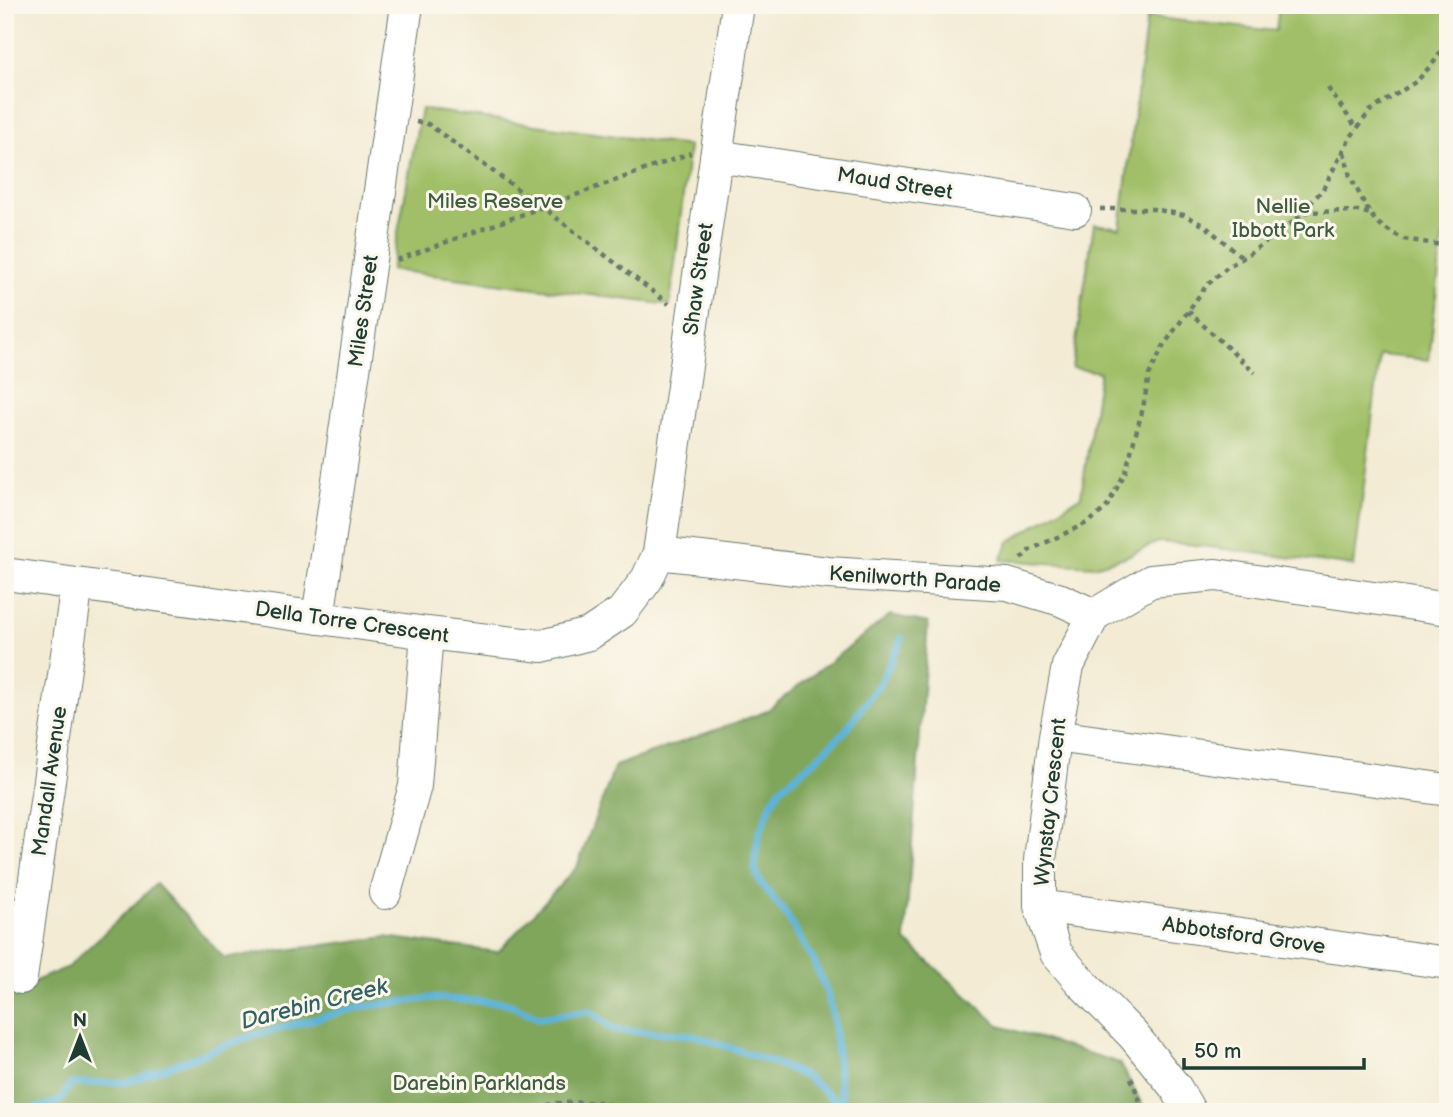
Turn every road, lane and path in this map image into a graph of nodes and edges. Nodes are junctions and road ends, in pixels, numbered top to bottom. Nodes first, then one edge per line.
1 (407, 5) edge
2 (738, 5) edge
3 (1448, 40) edge
4 (1328, 88) dead end
5 (391, 120) junction
6 (1357, 129) junction
7 (1344, 151) junction
8 (703, 154) junction
9 (542, 207) junction
10 (1075, 210) joint
11 (1303, 212) junction
12 (1371, 214) junction
13 (1448, 246) edge
14 (1243, 258) junction
15 (396, 261) dead end
16 (670, 305) dead end
17 (1188, 311) junction
18 (1255, 373) dead end
19 (659, 553) junction
20 (5, 574) edge
21 (77, 584) junction
22 (1007, 584) junction
23 (1448, 609) edge
24 (1094, 615) junction
25 (318, 618) junction
26 (427, 633) junction
27 (1055, 736) junction
28 (1448, 790) edge
29 (385, 893) dead end
30 (1040, 905) junction
31 (1448, 963) edge
32 (21, 978) dead end
33 (517, 1112) edge
34 (638, 1112) edge
35 (1190, 1112) edge

1 - 5 street, Miles Street
2 - 8 street, Shaw Street
3 - 6 path
4 - 6 path
5 - 9 path
5 - 25 street, Miles Street
6 - 7 path
7 - 11 path
7 - 12 path
8 - 9 path
8 - 10 street, Maud Street
8 - 19 street, Shaw Street
9 - 15 path
9 - 16 path
10 - 14 path
11 - 12 path
11 - 14 path
12 - 13 path
14 - 17 path
17 - 18 path
17 - 22 path
19 - 22 street, Kenilworth Parade
19 - 26 street, Della Torre Crescent
20 - 21 street, Della Torre Crescent
21 - 25 street, Della Torre Crescent
21 - 32 street, Mandall Avenue
22 - 24 street, Kenilworth Parade
23 - 24 street
24 - 27 street, Wynstay Crescent
25 - 26 street, Della Torre Crescent
26 - 29 street
27 - 28 street
27 - 30 street, Wynstay Crescent
30 - 31 street, Abbotsford Grove
30 - 35 street, Wynstay Crescent
33 - 34 path

